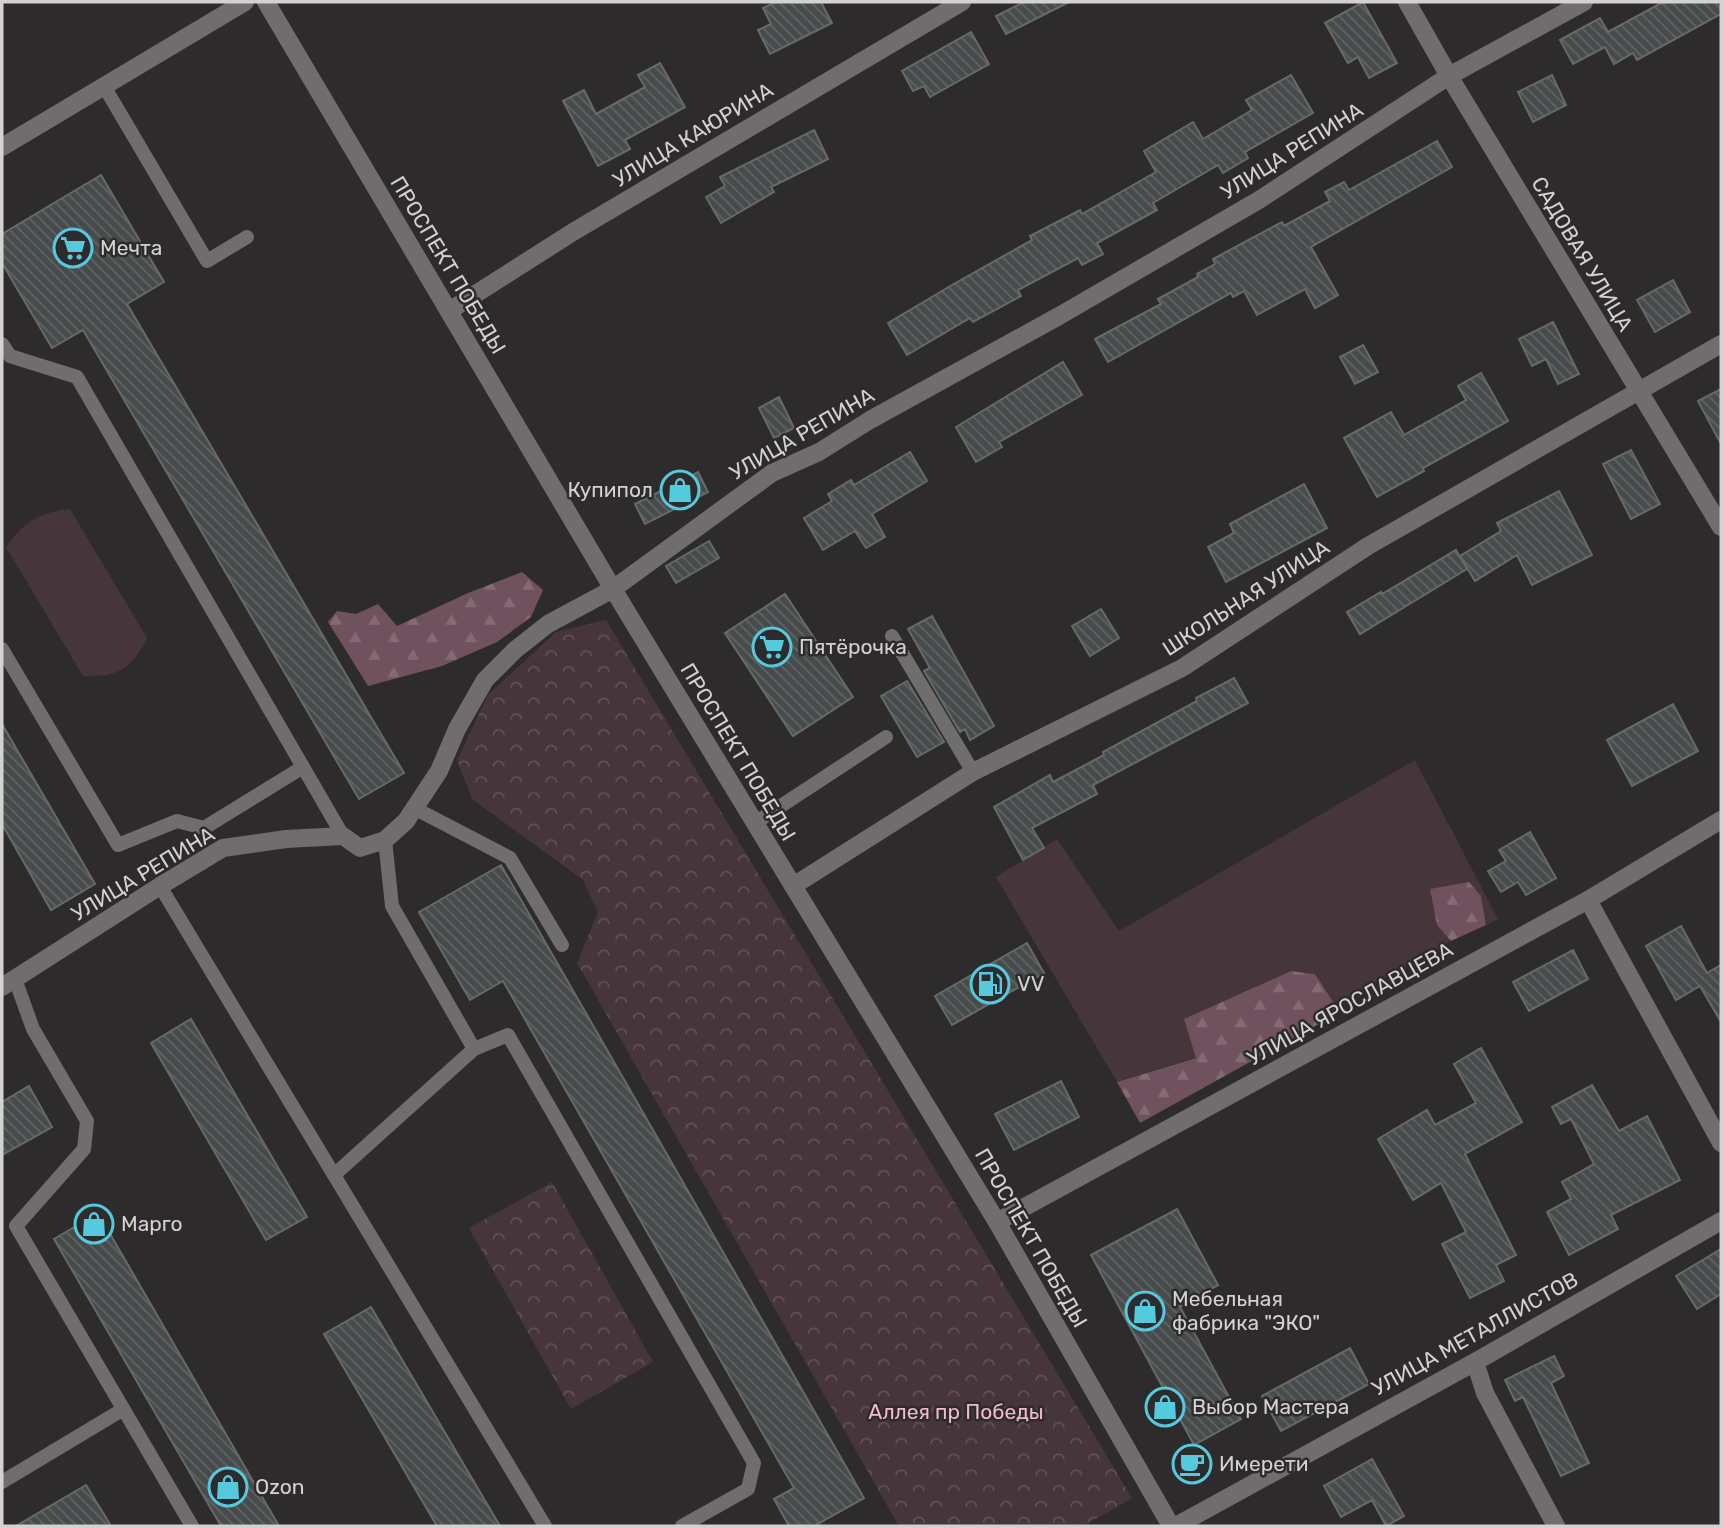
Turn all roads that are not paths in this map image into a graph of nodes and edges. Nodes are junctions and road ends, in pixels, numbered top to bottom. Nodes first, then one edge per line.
1 (245, 2) edge
2 (266, 2) edge
3 (962, 2) edge
4 (1407, 2) edge
5 (1584, 2) edge
6 (1449, 76) junction
7 (104, 86) junction
8 (2, 147) edge
9 (247, 237) dead end
10 (449, 311) junction
11 (2, 344) edge
12 (1721, 344) edge
13 (6, 359) edge
14 (1638, 391) junction
15 (1721, 527) edge
16 (613, 589) junction
17 (892, 636) dead end
18 (2, 649) edge
19 (887, 737) dead end
20 (303, 767) junction
21 (973, 772) junction
22 (414, 808) junction
23 (1721, 820) edge
24 (755, 823) junction
25 (343, 836) junction
26 (385, 840) junction
27 (160, 886) junction
28 (793, 886) junction
29 (1588, 900) junction
30 (562, 946) dead end
31 (8, 983) edge
32 (474, 1049) junction
33 (1721, 1143) edge
34 (334, 1175) junction
35 (1721, 1221) edge
36 (997, 1222) junction
37 (1475, 1362) junction
38 (122, 1410) junction
39 (2, 1482) edge
40 (192, 1526) edge
41 (545, 1526) edge
42 (682, 1526) edge
43 (1171, 1526) edge
44 (1176, 1526) edge
45 (1556, 1526) edge

1 - 7 street
2 - 10 street, ПРОСПЕКТ ПОБЕДЫ
3 - 10 street, УЛИЦА КАЮРИНА
4 - 6 street, САДОВАЯ УЛИЦА
5 - 6 street, УЛИЦА РЕПИНА
6 - 14 street, САДОВАЯ УЛИЦА
6 - 16 street, УЛИЦА РЕПИНА
7 - 8 street
7 - 9 lane
10 - 16 street, ПРОСПЕКТ ПОБЕДЫ
11 - 13 lane
12 - 14 street, ШКОЛЬНАЯ УЛИЦА
13 - 20 lane
14 - 15 street, САДОВАЯ УЛИЦА
14 - 21 street, ШКОЛЬНАЯ УЛИЦА
16 - 22 street, УЛИЦА РЕПИНА
16 - 24 street, ПРОСПЕКТ ПОБЕДЫ
17 - 21 lane
18 - 20 lane
19 - 24 lane
20 - 25 lane
21 - 28 street, ШКОЛЬНАЯ УЛИЦА
22 - 26 street, УЛИЦА РЕПИНА
22 - 30 lane
23 - 29 street, УЛИЦА ЯРОСЛАВЦЕВА
24 - 28 street, ПРОСПЕКТ ПОБЕДЫ
25 - 26 street, УЛИЦА РЕПИНА
25 - 27 street, УЛИЦА РЕПИНА
26 - 32 lane
27 - 31 street, УЛИЦА РЕПИНА
27 - 34 lane
28 - 36 street, ПРОСПЕКТ ПОБЕДЫ
29 - 33 street
29 - 36 street, УЛИЦА ЯРОСЛАВЦЕВА
31 - 38 lane
32 - 34 lane
32 - 42 lane
34 - 41 lane
35 - 37 street, УЛИЦА МЕТАЛЛИСТОВ
36 - 43 street, ПРОСПЕКТ ПОБЕДЫ
37 - 44 street, УЛИЦА МЕТАЛЛИСТОВ
37 - 45 street
38 - 39 lane
38 - 40 lane

